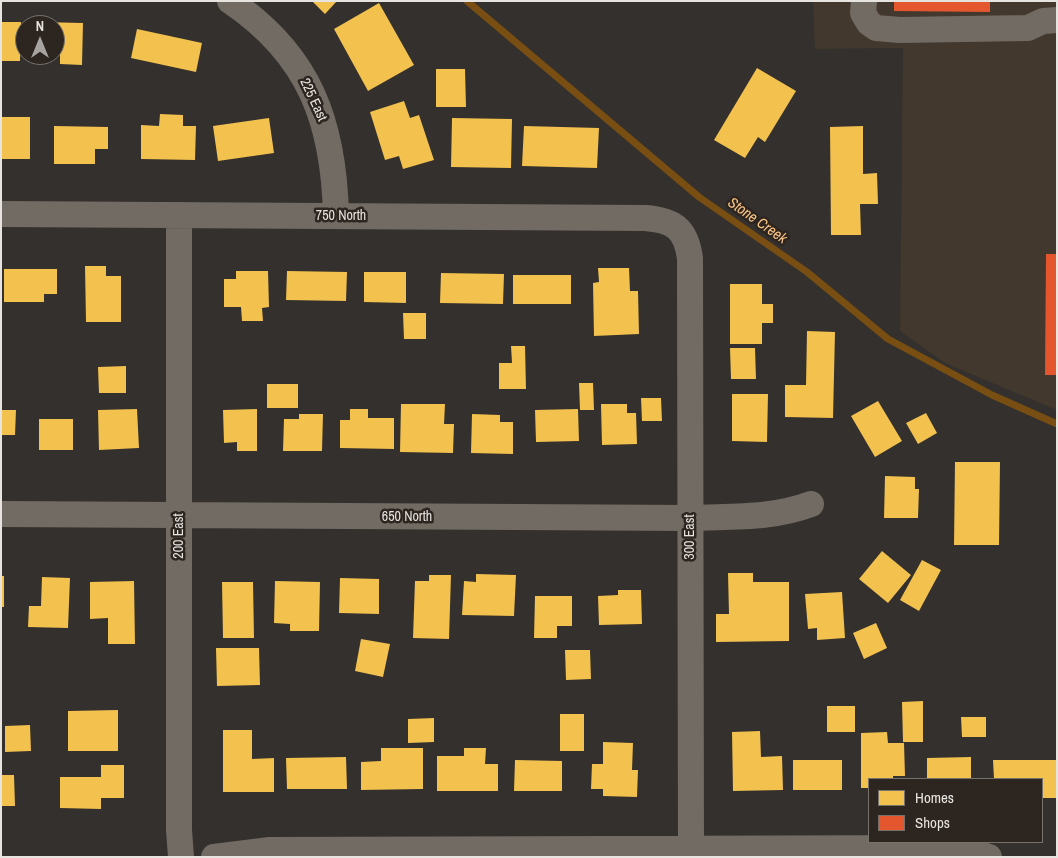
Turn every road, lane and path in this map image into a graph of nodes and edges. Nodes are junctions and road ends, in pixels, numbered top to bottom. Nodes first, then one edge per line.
1 (864, 1) edge
2 (235, 5) edge
3 (1057, 20) edge
4 (1, 214) edge
5 (179, 215) junction
6 (336, 216) junction
7 (678, 228) joint
8 (811, 504) dead end
9 (1, 514) edge
10 (179, 516) junction
11 (690, 518) junction
12 (691, 849) junction
13 (181, 857) edge
14 (214, 857) edge
15 (990, 857) edge

1 - 3 street
2 - 6 street, 225 East
4 - 5 street, 750 North
5 - 6 street, 750 North
5 - 10 street, 200 East
6 - 7 street, 750 North
7 - 11 street, 300 East
8 - 11 street, 650 North
9 - 10 street, 650 North
10 - 11 street, 650 North
10 - 13 street, 200 East
11 - 12 street, 300 East
12 - 14 street
12 - 15 street

